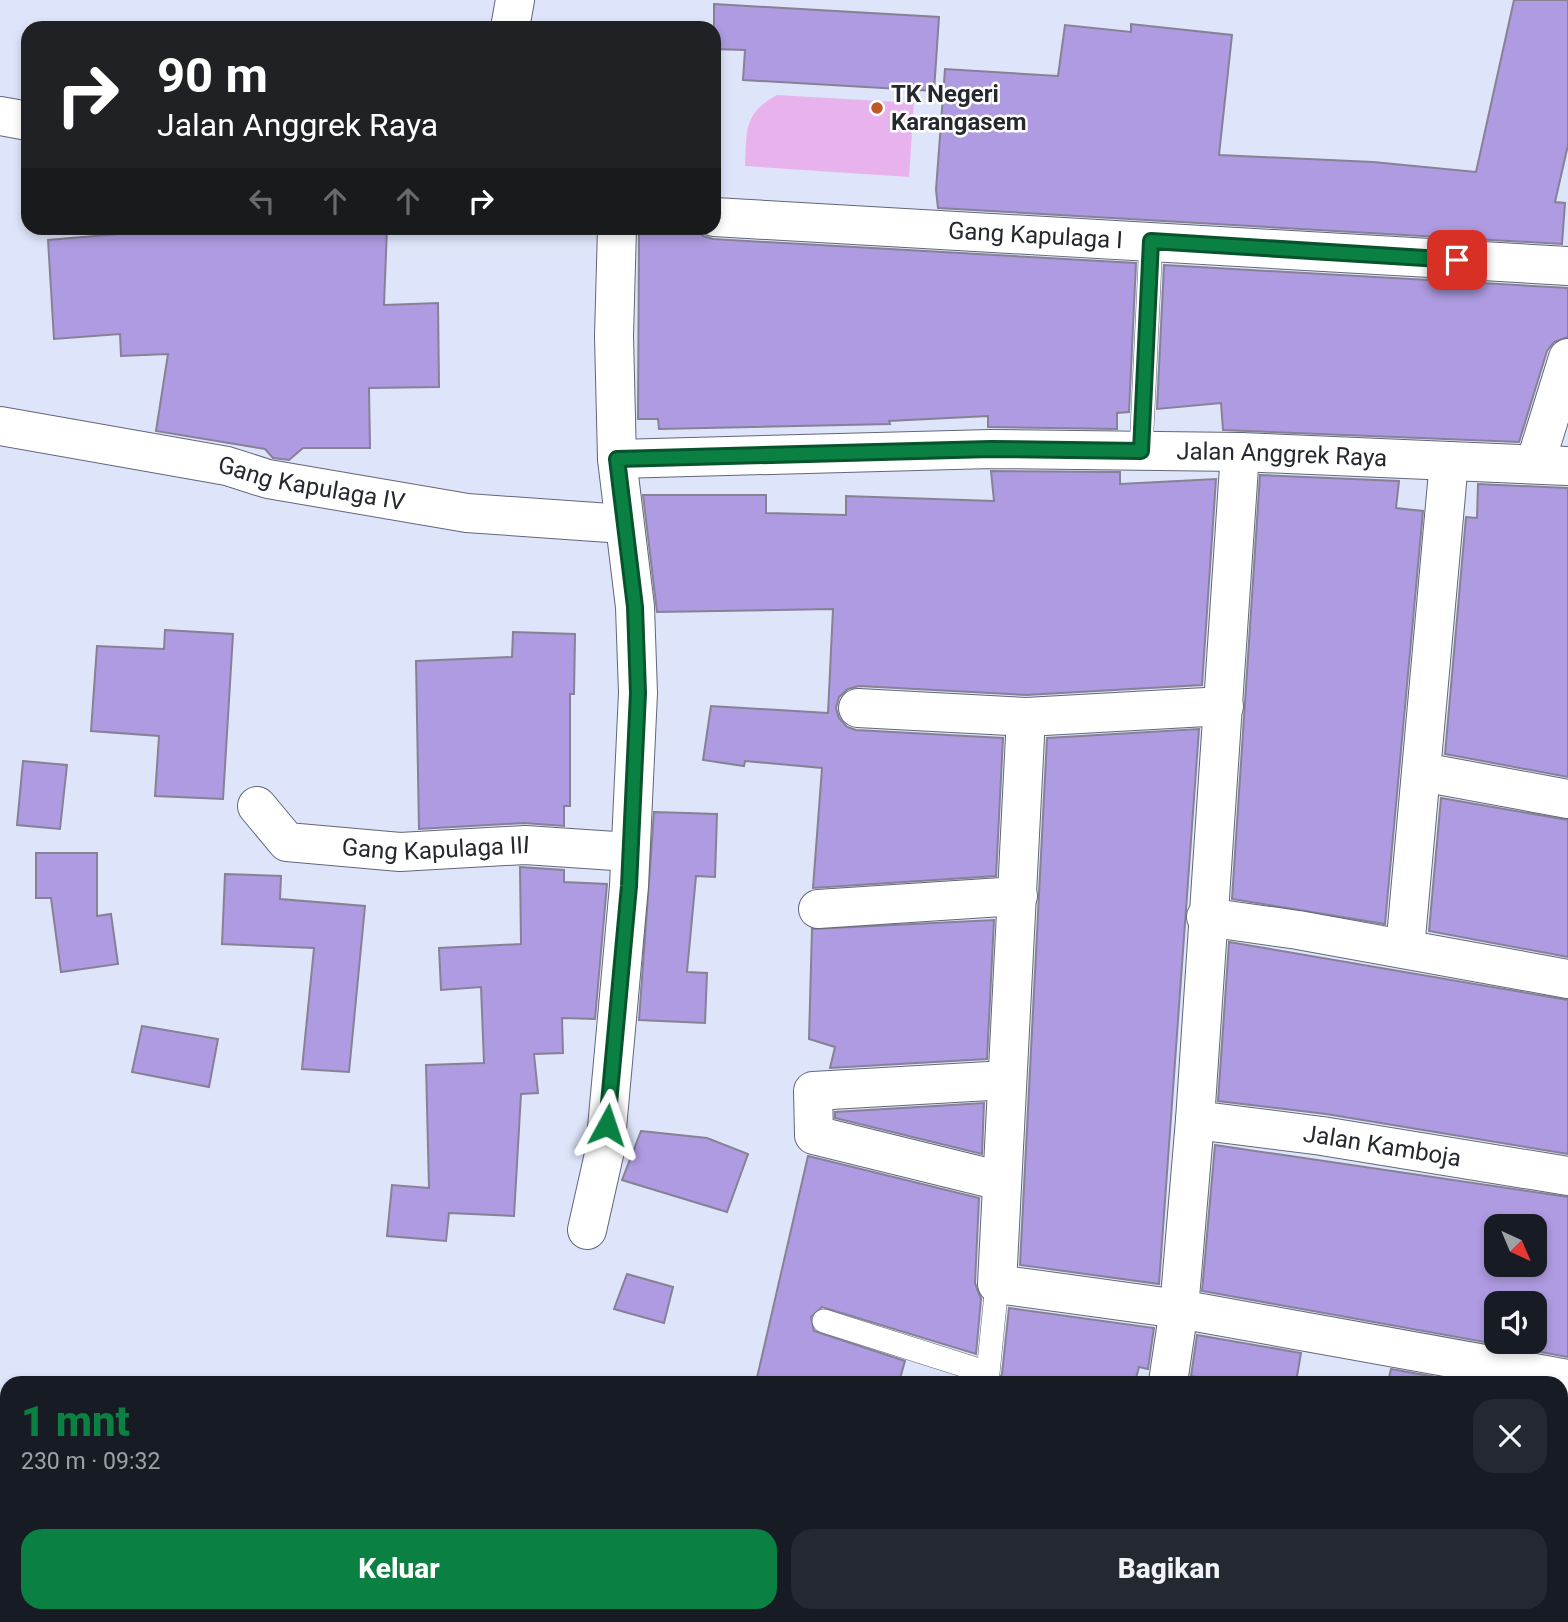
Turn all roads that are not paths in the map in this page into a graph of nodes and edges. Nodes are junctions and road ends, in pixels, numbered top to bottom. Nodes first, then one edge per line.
1 (515, 0) edge
2 (511, 21) edge
3 (0, 116) edge
4 (21, 120) edge
5 (721, 216) edge
6 (617, 235) edge
7 (1151, 241) junction
8 (1568, 266) edge
9 (1568, 358) edge
10 (0, 425) edge
11 (1141, 451) junction
12 (1240, 452) junction
13 (617, 459) junction
14 (1449, 461) junction
15 (1552, 465) edge
16 (624, 524) junction
17 (1224, 706) junction
18 (858, 708) dead end
19 (1026, 717) junction
20 (1422, 772) junction
21 (1568, 799) edge
22 (257, 806) dead end
23 (630, 852) junction
24 (1018, 896) junction
25 (818, 909) dead end
26 (1206, 917) junction
27 (1405, 949) junction
28 (1568, 979) edge
29 (1007, 1080) junction
30 (1195, 1119) junction
31 (1568, 1176) edge
32 (1001, 1181) junction
33 (587, 1230) dead end
34 (997, 1284) junction
35 (1179, 1309) junction
36 (824, 1321) dead end
37 (1169, 1376) edge
38 (1551, 1376) edge

1 - 2 street
3 - 4 street
5 - 7 street, Gang Kapulaga I
6 - 13 street
7 - 8 street, Gang Kapulaga I
7 - 11 lane
9 - 15 street
10 - 16 street, Gang Kapulaga IV
11 - 12 street, Jalan Anggrek Raya
11 - 13 street, Jalan Anggrek Raya
12 - 14 street, Jalan Anggrek Raya
12 - 17 street
13 - 16 street
14 - 15 street, Jalan Anggrek Raya
14 - 20 street
16 - 23 street
17 - 19 street
17 - 26 street
18 - 19 street
19 - 24 street
20 - 21 street
20 - 27 street
22 - 23 street, Gang Kapulaga III
23 - 33 street
24 - 25 street
24 - 29 street
26 - 27 street
26 - 30 street
27 - 28 street
29 - 32 street
29 - 32 street
30 - 31 street, Jalan Kamboja
30 - 35 street
32 - 34 street
34 - 35 street
34 - 36 lane
35 - 37 street
35 - 38 street

